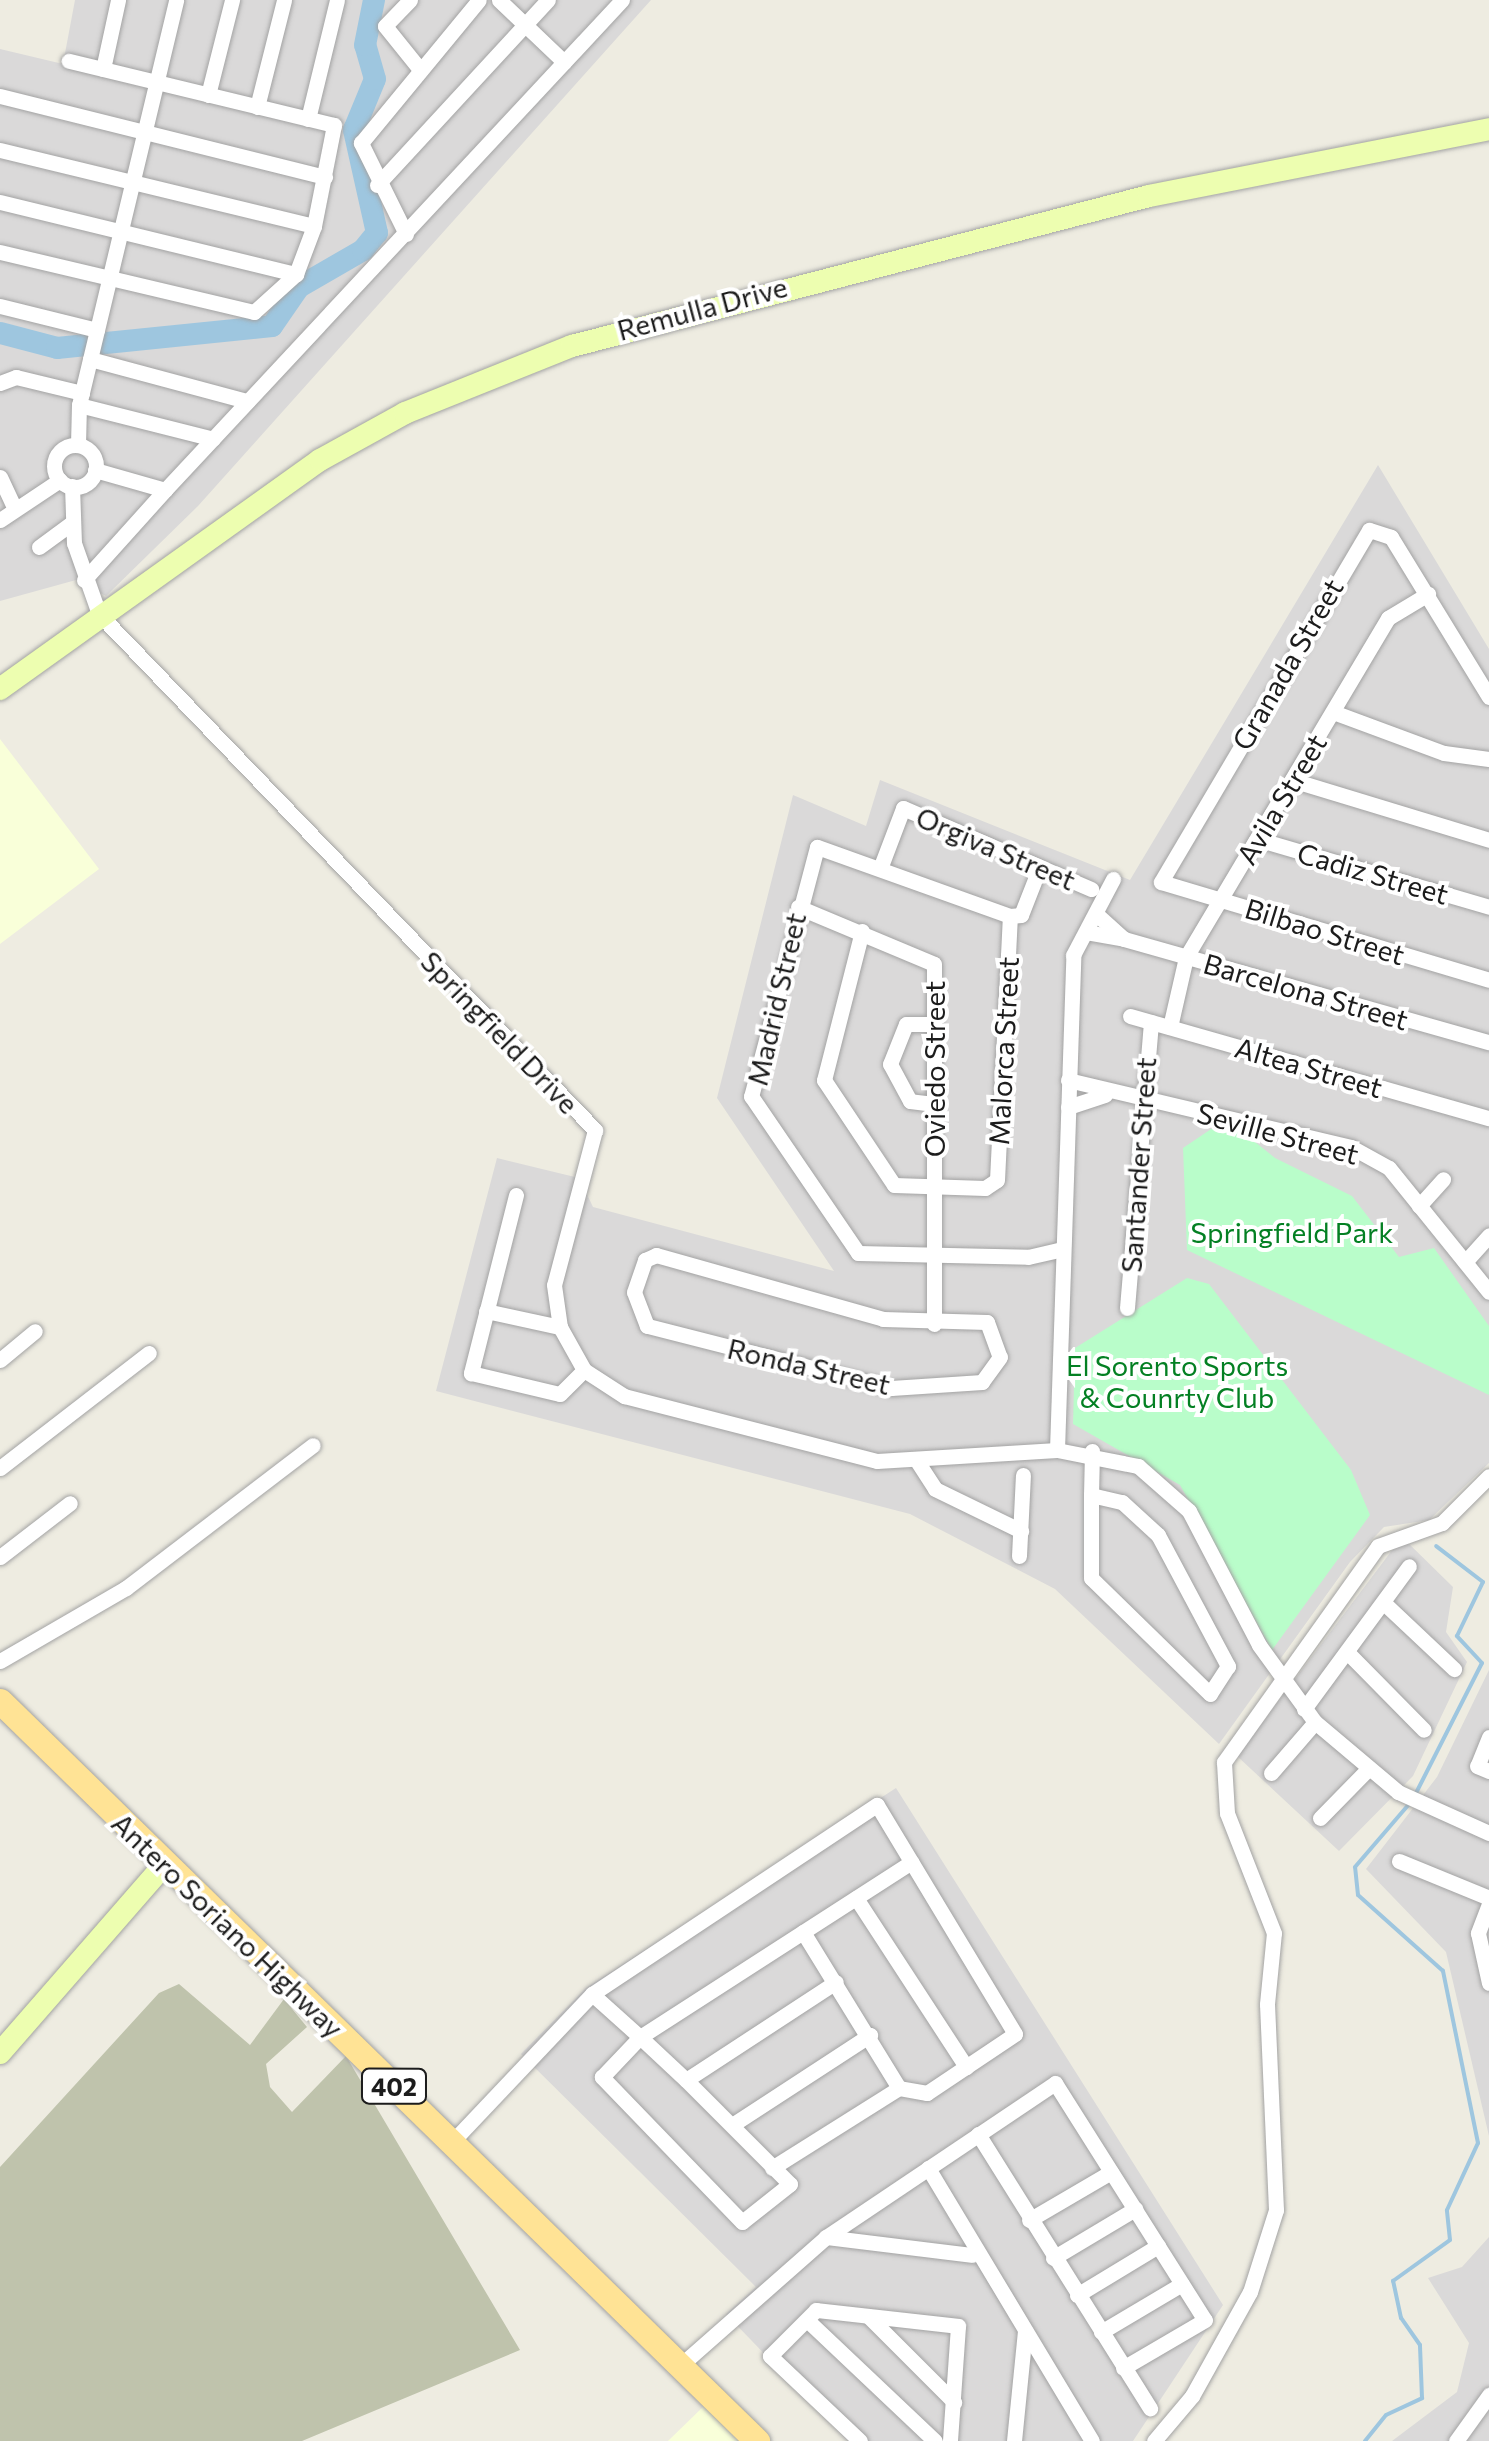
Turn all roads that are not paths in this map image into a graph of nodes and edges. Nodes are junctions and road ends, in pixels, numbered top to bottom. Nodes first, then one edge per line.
1 (118, 0) edge
2 (176, 0) edge
3 (232, 0) edge
4 (284, 0) edge
5 (338, 0) edge
6 (410, 0) edge
7 (480, 0) edge
8 (499, 0) edge
9 (548, 0) edge
10 (622, 0) edge
11 (525, 25) junction
12 (68, 61) dead end
13 (564, 62) junction
14 (418, 68) junction
15 (103, 69) junction
16 (156, 82) junction
17 (208, 95) junction
18 (0, 96) edge
19 (258, 106) junction
20 (308, 119) junction
21 (144, 129) junction
22 (1489, 129) edge
23 (0, 150) edge
24 (325, 177) junction
25 (132, 181) junction
26 (377, 185) junction
27 (0, 202) edge
28 (314, 226) junction
29 (120, 231) junction
30 (406, 234) junction
31 (0, 252) edge
32 (296, 274) junction
33 (110, 278) junction
34 (0, 306) edge
35 (94, 344) junction
36 (0, 383) edge
37 (81, 399) junction
38 (247, 401) junction
39 (213, 439) junction
40 (78, 445) junction
41 (95, 470) junction
42 (0, 477) edge
43 (66, 483) junction
44 (165, 490) junction
45 (15, 510) junction
46 (0, 520) edge
47 (73, 522) junction
48 (39, 547) dead end
49 (84, 580) junction
50 (1428, 594) junction
51 (98, 614) junction
52 (0, 689) edge
53 (1489, 697) edge
54 (1333, 712) junction
55 (1489, 758) edge
56 (1292, 780) junction
57 (1256, 840) junction
58 (1489, 840) edge
59 (881, 866) junction
60 (1039, 869) junction
61 (1113, 878) dead end
62 (1161, 882) joint
63 (1091, 889) dead end
64 (1220, 900) junction
65 (798, 907) junction
66 (1489, 907) edge
67 (1096, 914) junction
68 (1010, 916) junction
69 (862, 930) junction
70 (1086, 932) junction
71 (1124, 939) junction
72 (1186, 958) junction
73 (1489, 980) edge
74 (1130, 1016) dead end
75 (1150, 1022) junction
76 (934, 1024) junction
77 (1170, 1028) junction
78 (1489, 1042) edge
79 (1068, 1080) junction
80 (1105, 1094) junction
81 (1139, 1098) junction
82 (934, 1104) junction
83 (1068, 1107) junction
84 (1489, 1118) edge
85 (1443, 1179) dead end
86 (934, 1186) junction
87 (516, 1195) dead end
88 (1419, 1206) junction
89 (1489, 1234) edge
90 (1062, 1249) junction
91 (933, 1256) junction
92 (1028, 1257) junction
93 (1465, 1262) junction
94 (1061, 1267) junction
95 (1489, 1292) edge
96 (1127, 1308) dead end
97 (486, 1311) junction
98 (934, 1324) junction
99 (560, 1327) junction
100 (35, 1331) dead end
101 (149, 1353) dead end
102 (0, 1360) edge
103 (584, 1370) junction
104 (313, 1445) dead end
105 (1057, 1450) junction
106 (1092, 1451) junction
107 (917, 1461) junction
108 (0, 1468) edge
109 (1022, 1475) dead end
110 (1489, 1476) edge
111 (1091, 1494) junction
112 (70, 1503) dead end
113 (1021, 1531) junction
114 (0, 1556) edge
115 (1019, 1556) dead end
116 (1409, 1566) dead end
117 (1385, 1604) junction
118 (1350, 1654) junction
119 (0, 1662) edge
120 (1454, 1668) dead end
121 (1283, 1682) junction
122 (0, 1700) edge
123 (1304, 1709) junction
124 (1315, 1722) junction
125 (1424, 1730) dead end
126 (1489, 1737) edge
127 (1368, 1768) junction
128 (1483, 1768) edge
129 (1271, 1772) dead end
130 (1320, 1818) dead end
131 (1489, 1834) edge
132 (1399, 1861) dead end
133 (912, 1862) junction
134 (165, 1864) junction
135 (856, 1898) junction
136 (1489, 1901) edge
137 (803, 1932) junction
138 (836, 1982) junction
139 (1489, 1982) edge
140 (592, 1994) junction
141 (870, 2035) junction
142 (640, 2037) junction
143 (0, 2053) edge
144 (966, 2067) junction
145 (686, 2080) junction
146 (898, 2088) junction
147 (732, 2125) junction
148 (978, 2134) junction
149 (452, 2142) junction
150 (772, 2168) junction
151 (928, 2168) junction
152 (1111, 2172) junction
153 (1135, 2209) junction
154 (1028, 2220) junction
155 (826, 2237) junction
156 (1158, 2246) junction
157 (972, 2256) junction
158 (1053, 2258) junction
159 (1182, 2284) junction
160 (1077, 2295) junction
161 (868, 2316) junction
162 (807, 2320) junction
163 (1025, 2331) junction
164 (1100, 2332) junction
165 (682, 2364) junction
166 (1124, 2368) junction
167 (954, 2402) junction
168 (1488, 2405) edge
169 (1150, 2408) dead end
170 (1081, 2419) junction
171 (846, 2428) junction
172 (1162, 2439) edge
173 (757, 2441) edge
174 (831, 2441) edge
175 (860, 2441) edge
176 (934, 2441) edge
177 (950, 2441) edge
178 (1014, 2441) edge
179 (1077, 2441) edge
180 (1092, 2441) edge
181 (1456, 2441) edge

1 - 15 street
2 - 16 street
3 - 17 street
4 - 19 street
5 - 20 street
6 - 14 street
7 - 14 street
8 - 11 street
9 - 11 street
10 - 13 street
11 - 13 street
11 - 26 street
12 - 15 street
13 - 30 street
14 - 26 street
15 - 16 street
16 - 17 street
16 - 21 street
17 - 19 street
18 - 21 street
19 - 20 street
20 - 24 street
21 - 24 street
21 - 25 street
22 - 51 main road, Remulla Drive
23 - 25 street
24 - 28 street
25 - 28 street
25 - 29 street
26 - 30 street
27 - 29 street
28 - 32 street
29 - 32 street
29 - 33 street
30 - 38 street
31 - 33 street
32 - 33 street
33 - 35 street
34 - 35 street
35 - 37 street
35 - 38 street
36 - 37 street
37 - 39 street
37 - 40 street
38 - 39 street
39 - 44 street
40 - 41 street
40 - 43 street
41 - 43 street
41 - 44 street
42 - 45 street
43 - 45 street
43 - 47 street
44 - 49 street
45 - 46 street
47 - 48 street
47 - 49 street
49 - 51 street
50 - 53 street
50 - 54 street, Avila Street
50 - 62 street, Granada Street
51 - 52 main road, Remulla Drive
51 - 99 street, Springfield Drive
54 - 55 street
54 - 56 street, Avila Street
56 - 57 street, Avila Street
56 - 58 street
57 - 64 street, Avila Street
57 - 66 street, Cadiz Street
59 - 60 street, Orgiva Street
59 - 65 street, Madrid Street
59 - 68 street
60 - 63 street, Orgiva Street
60 - 68 street, Malorca Street
61 - 67 street
62 - 64 street, Bilbao Street
64 - 72 street, Avila Street
64 - 73 street, Bilbao Street
65 - 69 street, Oviedo Street
65 - 91 street, Madrid Street
67 - 70 street
67 - 71 street, Barcelona Street
68 - 86 street, Malorca Street
69 - 76 street, Oviedo Street
69 - 86 street
70 - 71 street, Barcelona Street
70 - 79 street
71 - 72 street, Barcelona Street
72 - 77 street, Avila Street
72 - 78 street, Barcelona Street
74 - 75 street, Altea Street
75 - 77 street, Altea Street
75 - 81 street, Santander Street
76 - 82 street, Oviedo Street
76 - 82 street
77 - 84 street, Altea Street
79 - 80 street, Seville Street
79 - 83 street
80 - 81 street, Seville Street
80 - 83 street, Seville Street
81 - 88 street, Seville Street
81 - 96 street, Santander Street
82 - 86 street, Oviedo Street
83 - 90 street
85 - 88 street
86 - 91 street, Oviedo Street
87 - 97 street
88 - 93 street, Seville Street
89 - 93 street
90 - 92 street, Madrid Street
90 - 94 street
91 - 92 street, Madrid Street
91 - 98 street, Oviedo Street
92 - 94 street, Madrid Street
93 - 95 street, Seville Street
94 - 105 street
97 - 99 street
97 - 103 street
98 - 98 street, Ronda Street
99 - 103 street, Springfield Drive
100 - 102 street
101 - 108 street
103 - 107 street, Springfield Drive
104 - 119 street
105 - 106 street, Springfield Drive
105 - 107 street, Springfield Drive
106 - 111 street
106 - 121 street, Springfield Drive
107 - 113 street
109 - 113 street
110 - 121 street
111 - 111 street
112 - 114 street
113 - 115 street
116 - 117 street
117 - 118 street
117 - 120 street
118 - 123 street
118 - 125 street
121 - 123 street, Springfield Drive
121 - 172 street
122 - 134 main road, Antero Soriano Highway / 402
123 - 124 street, Springfield Drive
124 - 127 street, Springfield Drive
124 - 129 street
126 - 128 street
127 - 130 street
127 - 131 street, Springfield Drive
132 - 136 street
133 - 135 street
133 - 140 street
133 - 144 street
134 - 143 main road
134 - 149 main road, Antero Soriano Highway / 402
135 - 137 street
135 - 144 street
136 - 139 street
137 - 138 street
137 - 142 street
138 - 141 street
138 - 145 street
140 - 142 street
140 - 149 street
141 - 146 street
141 - 147 street
142 - 145 street
142 - 150 street
144 - 146 street
145 - 147 street
146 - 150 street
147 - 150 street
148 - 151 street
148 - 152 street
148 - 154 street
149 - 165 main road, Antero Soriano Highway / 402
151 - 155 street
151 - 157 street
152 - 153 street
152 - 154 street
153 - 156 street
153 - 158 street
154 - 158 street
155 - 157 street
155 - 165 street
156 - 159 street
156 - 160 street
157 - 163 street
158 - 160 street
159 - 164 street
159 - 166 street
160 - 164 street
161 - 162 street
161 - 167 street
161 - 167 street
162 - 171 street
162 - 176 street
163 - 170 street
163 - 178 street
164 - 166 street
165 - 173 main road, Antero Soriano Highway / 402
166 - 169 street
167 - 177 street
168 - 181 street
170 - 179 street
170 - 180 street
171 - 174 street
171 - 175 street

